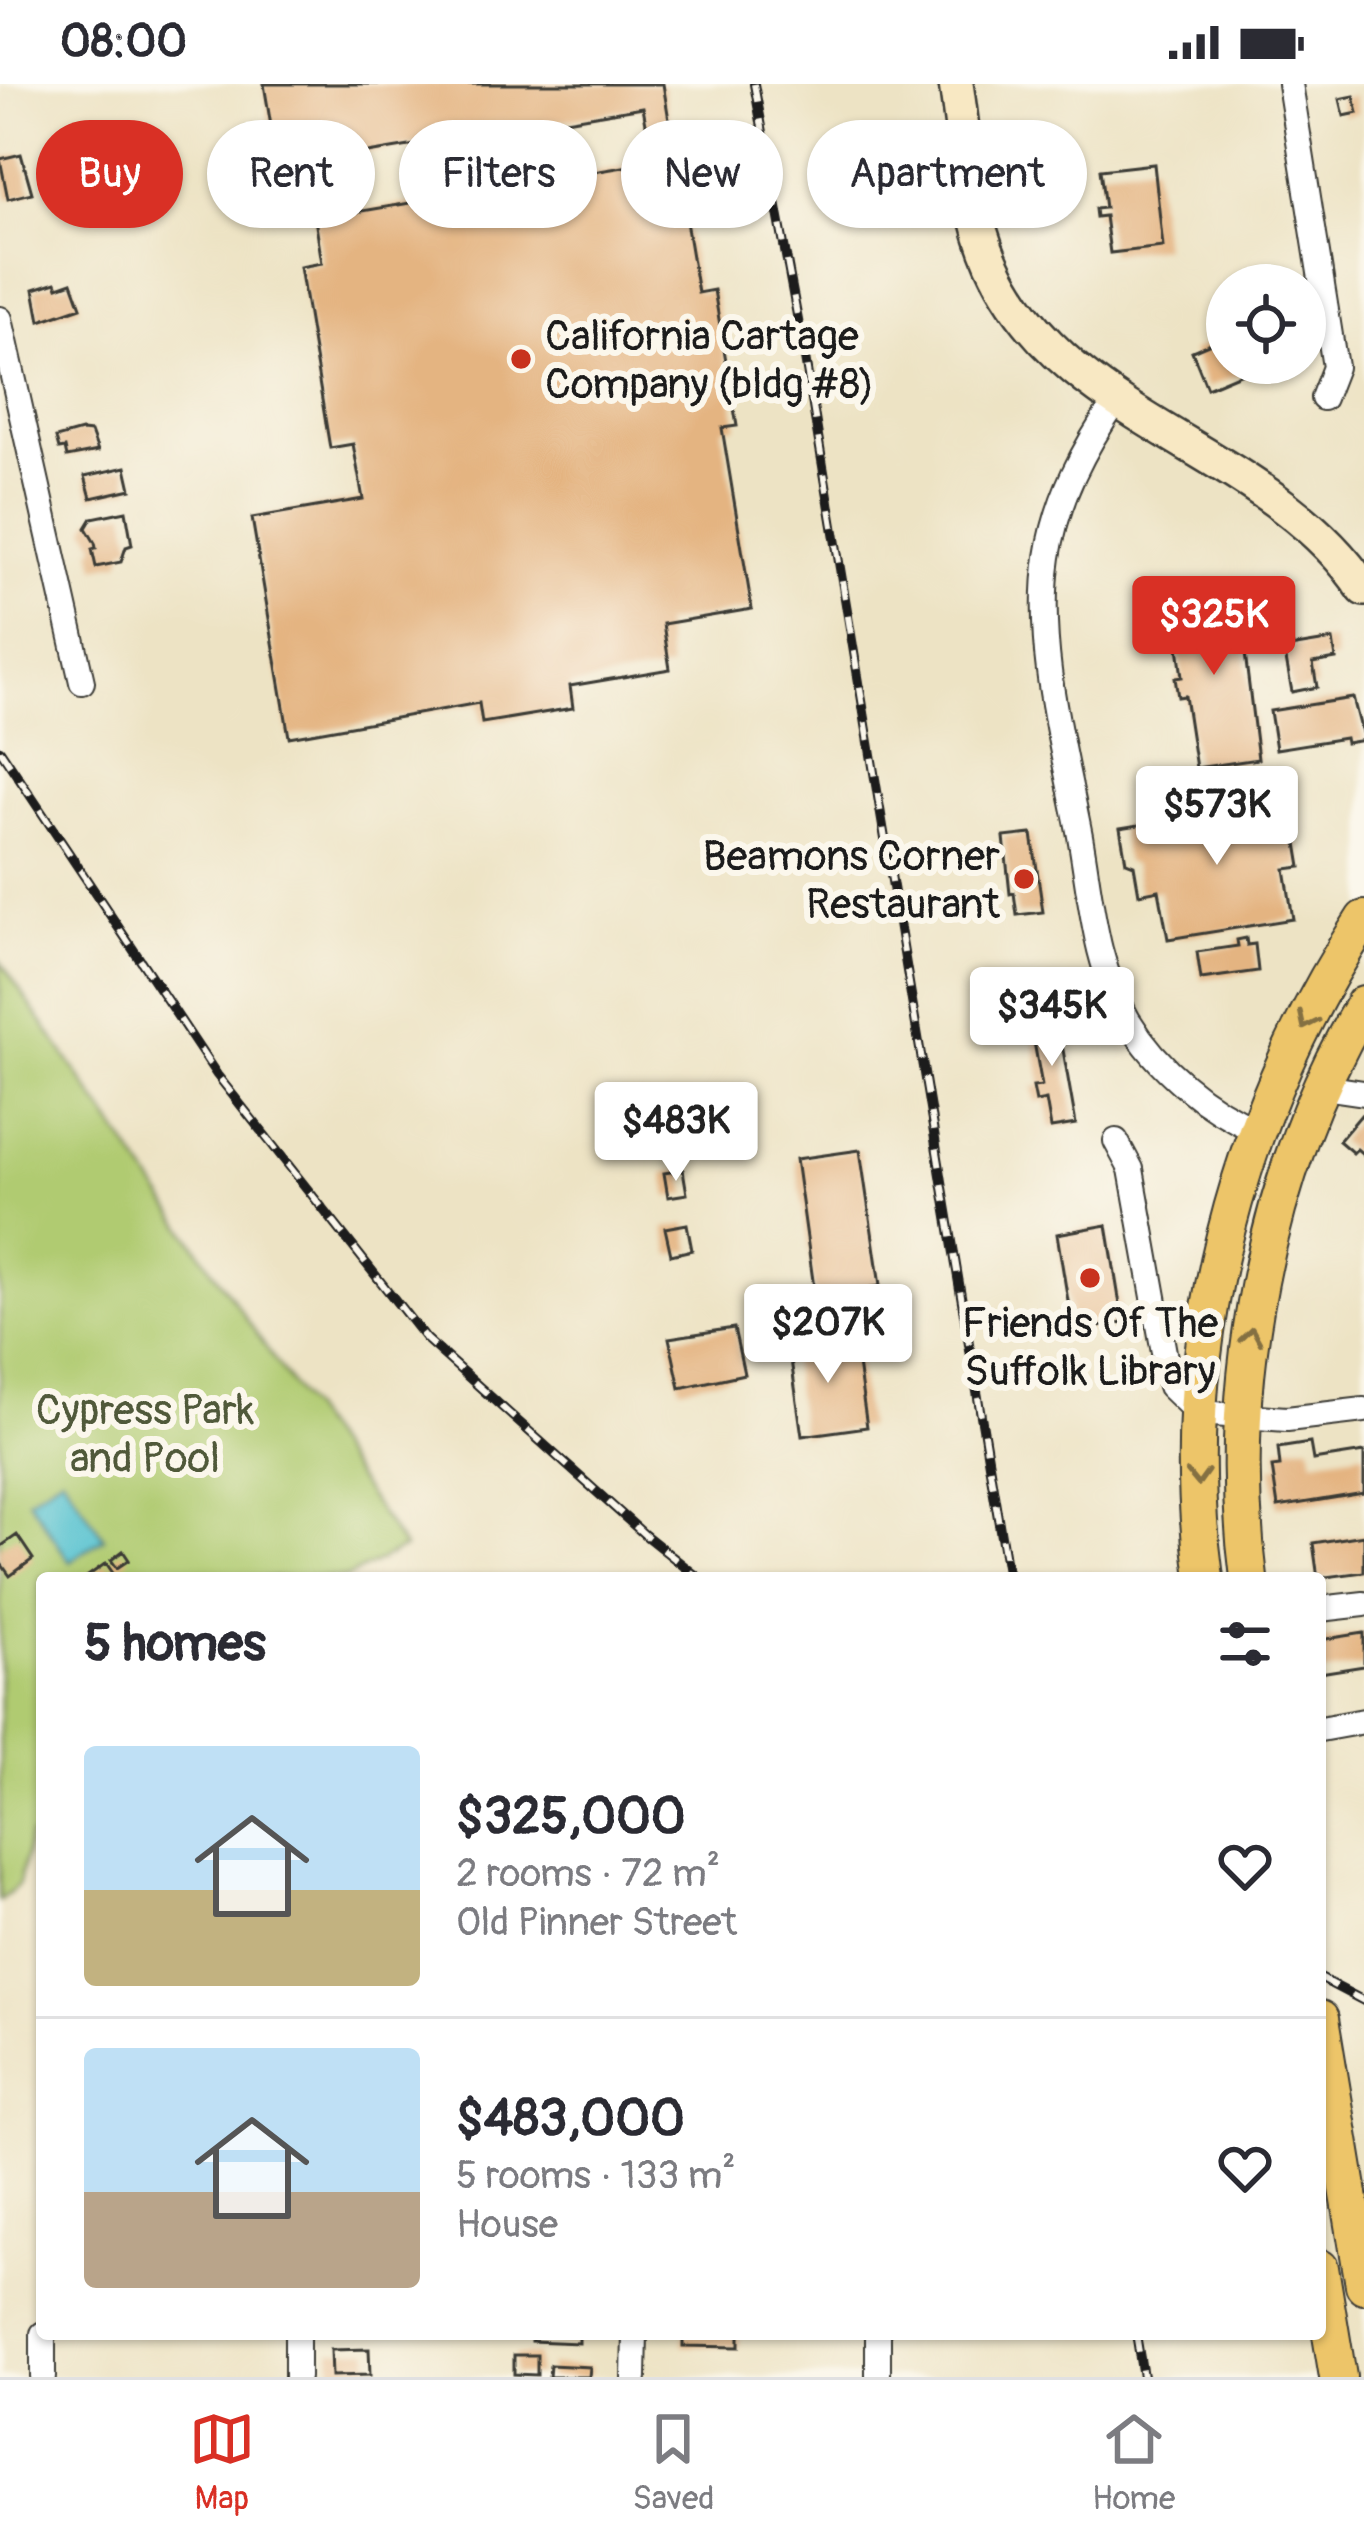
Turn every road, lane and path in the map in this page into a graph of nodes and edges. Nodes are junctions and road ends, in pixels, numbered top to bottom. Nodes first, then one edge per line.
1 (956, 84) edge
2 (1290, 84) edge
3 (0, 319) edge
4 (1323, 398) dead end
5 (1118, 400) junction
6 (1364, 590) edge
7 (82, 682) dead end
8 (1364, 919) edge
9 (1364, 1004) edge
10 (1323, 1087) junction
11 (1364, 1093) edge
12 (1258, 1131) junction
13 (1116, 1141) dead end
14 (1364, 1410) edge
15 (1198, 1413) junction
16 (1243, 1416) junction
17 (1205, 1572) edge
18 (1249, 1572) edge
19 (1364, 1604) edge
20 (1326, 1608) edge
21 (1364, 1720) edge
22 (1326, 1728) edge
23 (1326, 2055) edge
24 (1364, 2285) edge
25 (1326, 2304) edge
26 (43, 2340) edge
27 (297, 2340) edge
28 (635, 2340) edge
29 (878, 2340) edge
30 (43, 2377) edge
31 (297, 2377) edge
32 (634, 2377) edge
33 (878, 2377) edge
34 (1338, 2377) edge

1 - 5 main road
2 - 4 street
3 - 7 street
5 - 6 main road
5 - 12 street
8 -> 12 main road
9 - 10 main road
10 - 11 street
16 -> 10 main road
12 - 15 main road
13 - 15 street
14 - 16 street
15 - 16 street
15 -> 17 main road
16 - 18 main road
19 - 20 street
21 - 22 street
23 - 24 main road
25 - 34 main road
26 - 30 street
27 - 31 street
28 - 32 street
29 - 33 street

